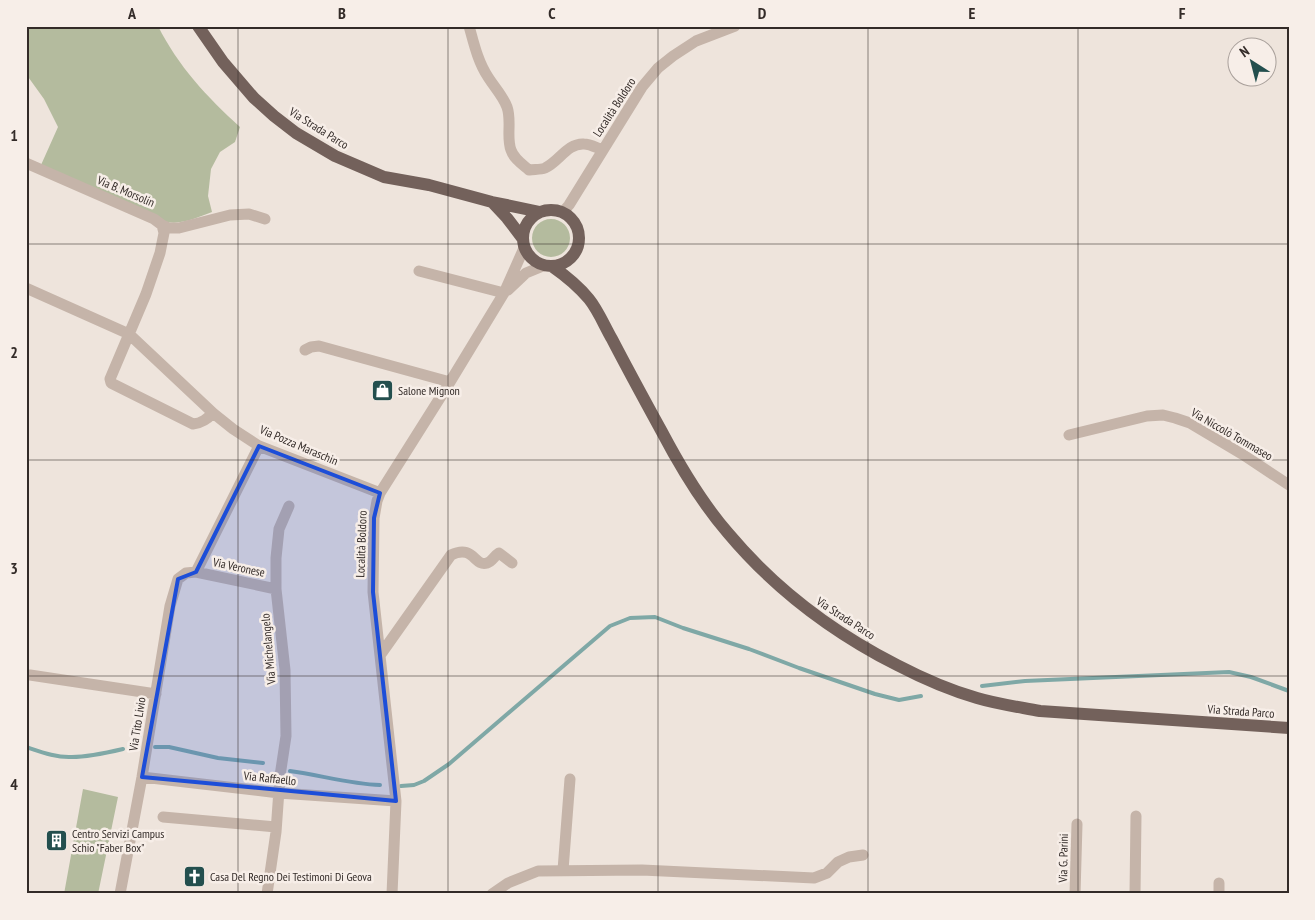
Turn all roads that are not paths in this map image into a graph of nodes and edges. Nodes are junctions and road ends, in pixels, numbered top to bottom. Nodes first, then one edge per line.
1 (198, 26) edge
2 (469, 26) edge
3 (735, 26) edge
4 (602, 150) junction
5 (26, 163) edge
6 (492, 202) junction
7 (540, 212) junction
8 (563, 212) junction
9 (265, 219) dead end
10 (162, 225) junction
11 (523, 244) junction
12 (548, 266) junction
13 (419, 271) dead end
14 (26, 288) edge
15 (504, 293) junction
16 (129, 334) junction
17 (305, 350) dead end
18 (450, 382) junction
19 (213, 413) junction
20 (1069, 435) dead end
21 (259, 446) junction
22 (1289, 485) edge
23 (380, 493) junction
24 (288, 506) dead end
25 (512, 563) dead end
26 (196, 572) junction
27 (276, 589) junction
28 (380, 654) junction
29 (30, 675) dead end
30 (156, 694) junction
31 (1289, 728) edge
32 (142, 777) junction
33 (570, 779) dead end
34 (279, 793) junction
35 (395, 796) junction
36 (1136, 816) dead end
37 (163, 817) dead end
38 (1077, 824) dead end
39 (276, 827) junction
40 (863, 855) dead end
41 (563, 870) junction
42 (120, 894) edge
43 (267, 894) edge
44 (392, 894) edge
45 (492, 894) edge
46 (1076, 894) edge
47 (1135, 894) edge

1 - 6 main road, Via Strada Parco
2 - 4 street
3 - 4 street, Località Boldoro
4 - 8 street, Località Boldoro
5 - 10 street, Via B. Morsolin
6 - 7 main road, Via Strada Parco
6 - 11 main road
7 - 8 main road
7 - 11 main road
8 - 12 main road
9 - 10 street
10 - 16 street, Via B. Morsolin
11 - 12 main road
11 - 15 street, Località Boldoro
12 - 15 street, Località Boldoro
12 - 31 main road, Via Strada Parco
13 - 15 street
14 - 16 street, Via Pozza Maraschin
15 - 18 street, Località Boldoro
16 - 19 street, Via Pozza Maraschin
16 - 19 street
17 - 18 street
18 - 23 street, Località Boldoro
19 - 21 street, Via Pozza Maraschin
20 - 22 street, Via Niccolò Tommaseo
21 - 23 street, Via Pozza Maraschin
21 - 26 street
23 - 28 street, Località Boldoro
24 - 27 street, Via Michelangelo
25 - 28 street
26 - 27 street, Via Veronese
26 - 30 street, Via Tito Livio
27 - 34 street, Via Michelangelo
28 - 35 street, Località Boldoro
29 - 30 street
30 - 32 street, Via Tito Livio
32 - 34 street, Via Raffaello
32 - 42 street, Via Tito Livio
33 - 41 street
34 - 35 street, Via Raffaello
34 - 39 street, Via Michelangelo
35 - 44 street, Località Boldoro
36 - 47 street
37 - 39 street
38 - 46 street, Via G. Parini
39 - 43 street, Via Michelangelo
40 - 41 street
41 - 45 street

